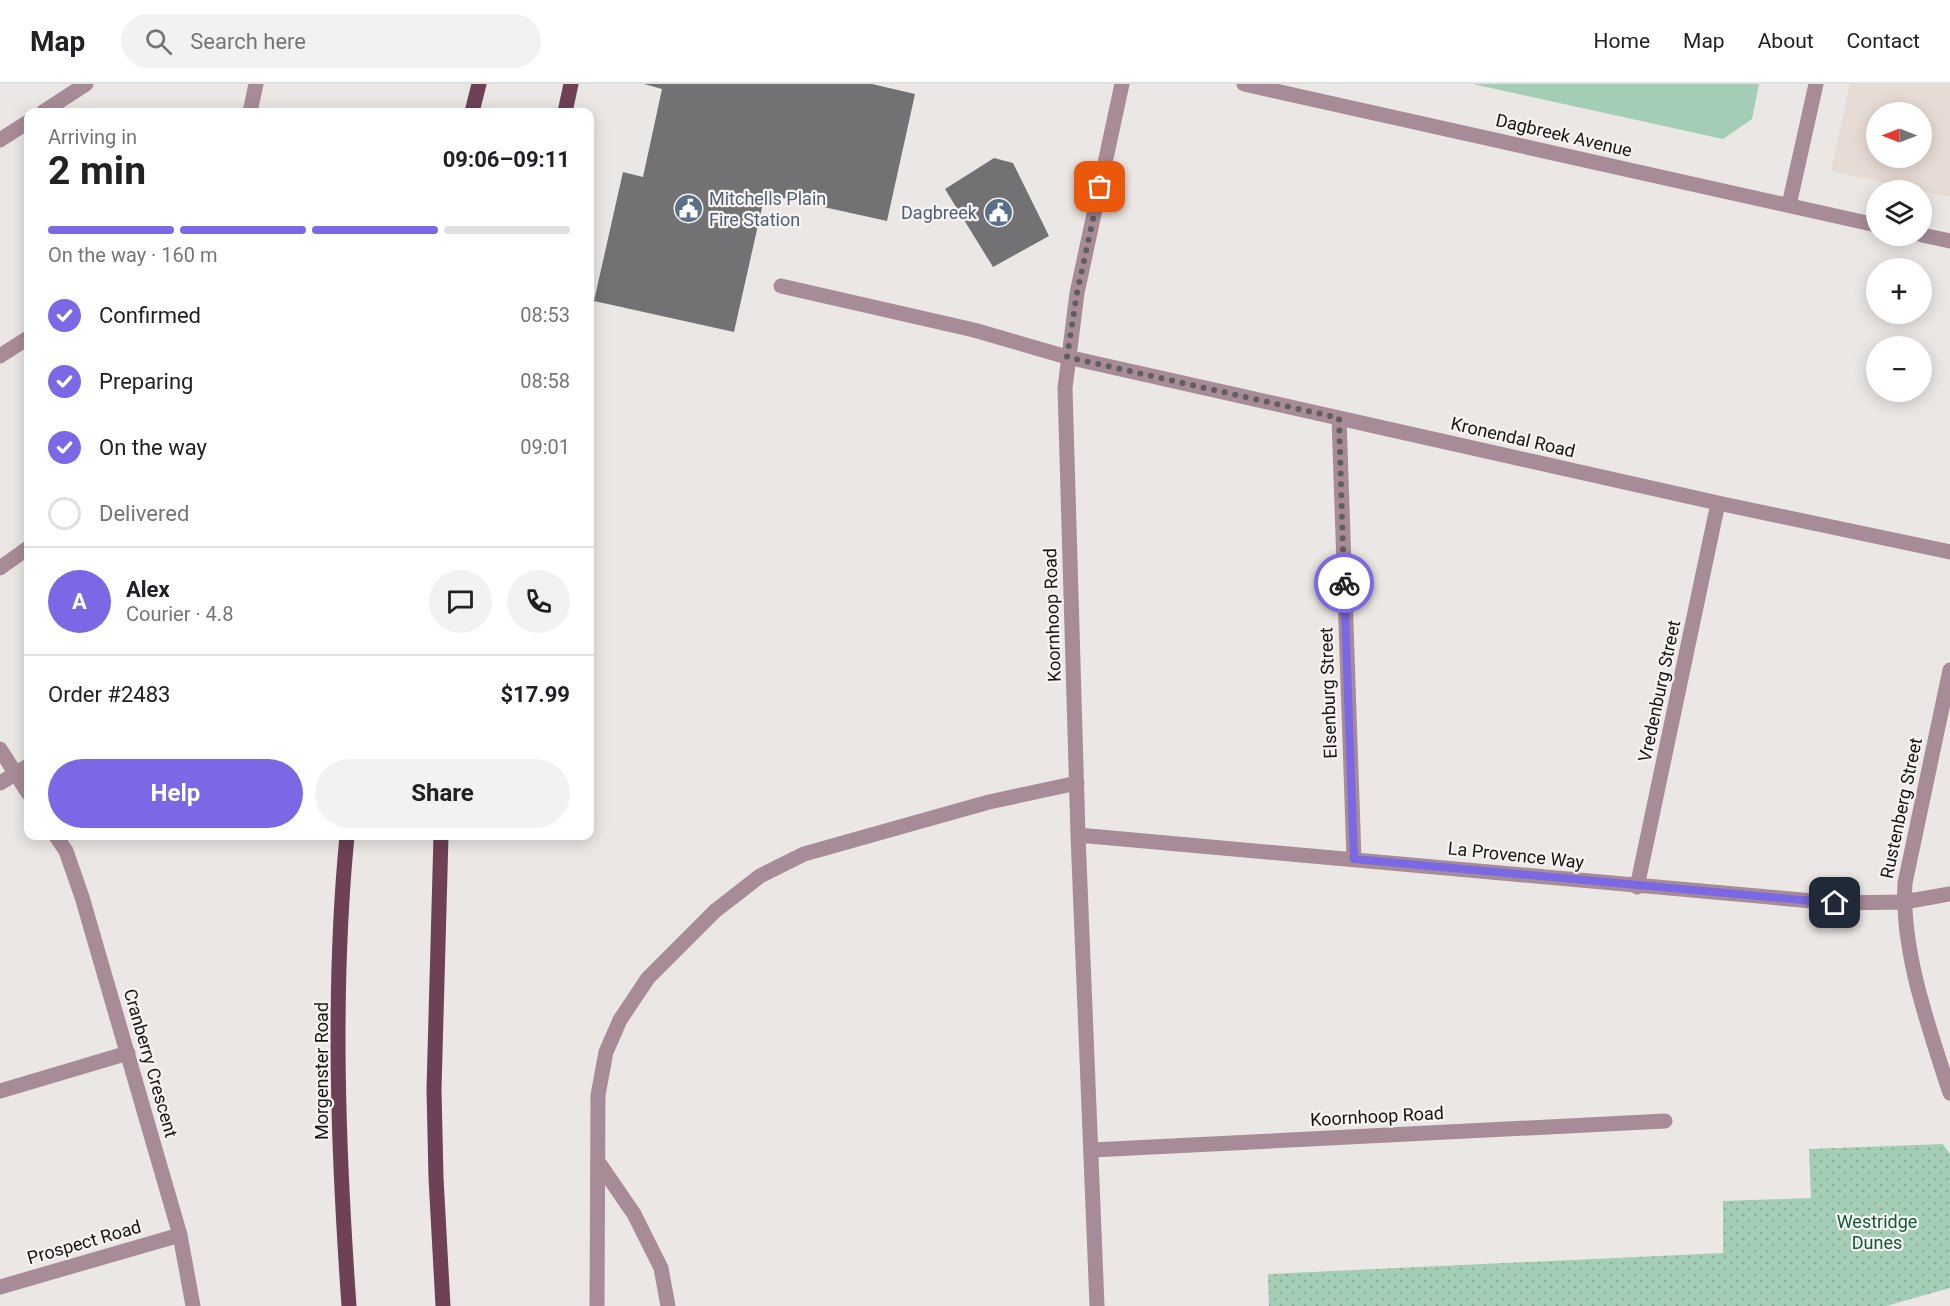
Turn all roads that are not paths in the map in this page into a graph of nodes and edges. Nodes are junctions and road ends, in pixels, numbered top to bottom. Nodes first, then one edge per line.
1 (86, 84) edge
2 (256, 84) edge
3 (478, 84) edge
4 (571, 84) edge
5 (1122, 84) edge
6 (1244, 84) edge
7 (1816, 84) edge
8 (49, 108) edge
9 (251, 108) edge
10 (473, 108) edge
11 (566, 108) edge
12 (24, 125) edge
13 (0, 140) edge
14 (1789, 206) junction
15 (1866, 223) edge
16 (1932, 237) edge
17 (1950, 241) edge
18 (781, 286) dead end
19 (24, 341) edge
20 (0, 356) edge
21 (1067, 357) junction
22 (1339, 418) junction
23 (1718, 503) junction
24 (24, 551) edge
25 (1950, 552) edge
26 (0, 568) edge
27 (1950, 670) edge
28 (0, 749) edge
29 (22, 770) edge
30 (0, 783) edge
31 (1077, 783) junction
32 (1078, 835) junction
33 (59, 840) edge
34 (347, 840) edge
35 (441, 840) edge
36 (1354, 859) junction
37 (1637, 887) junction
38 (1950, 894) edge
39 (1904, 902) junction
40 (128, 1053) junction
41 (0, 1091) edge
42 (1950, 1093) edge
43 (1665, 1121) dead end
44 (1092, 1150) junction
45 (599, 1163) junction
46 (180, 1235) junction
47 (0, 1287) edge
48 (193, 1306) edge
49 (349, 1306) edge
50 (443, 1306) edge
51 (597, 1306) edge
52 (668, 1306) edge
53 (1097, 1306) edge

1 - 8 street
2 - 9 street
3 - 10 main road
4 - 11 main road
5 - 21 street, Koornhoop Road
6 - 14 street, Dagbreek Avenue
7 - 14 street
12 - 13 street
14 - 15 street, Dagbreek Avenue
16 - 17 street
18 - 21 street, Kronendal Road
19 - 20 street
21 - 22 street, Kronendal Road
21 - 31 street, Koornhoop Road
22 - 23 street, Kronendal Road
22 - 36 street, Elsenburg Street
23 - 25 street, Kronendal Road
23 - 37 street, Vredenburg Street
24 - 26 street
27 - 39 street, Rustenberg Street
28 - 29 street
29 - 30 street
31 - 32 street, Koornhoop Road
31 - 45 street
32 - 36 street, La Provence Way
32 - 44 street, Koornhoop Road
33 - 40 street, Cranberry Crescent
34 - 49 main road, Morgenster Road
35 - 50 main road
36 - 37 street, La Provence Way
37 - 39 street, La Provence Way
38 - 39 street, La Provence Way
39 - 42 street, Rustenberg Street
40 - 41 street
40 - 46 street, Cranberry Crescent
43 - 44 street, Koornhoop Road
44 - 53 street, Koornhoop Road
45 - 51 street
45 - 52 street
46 - 47 street, Prospect Road
46 - 48 street, Cranberry Crescent

